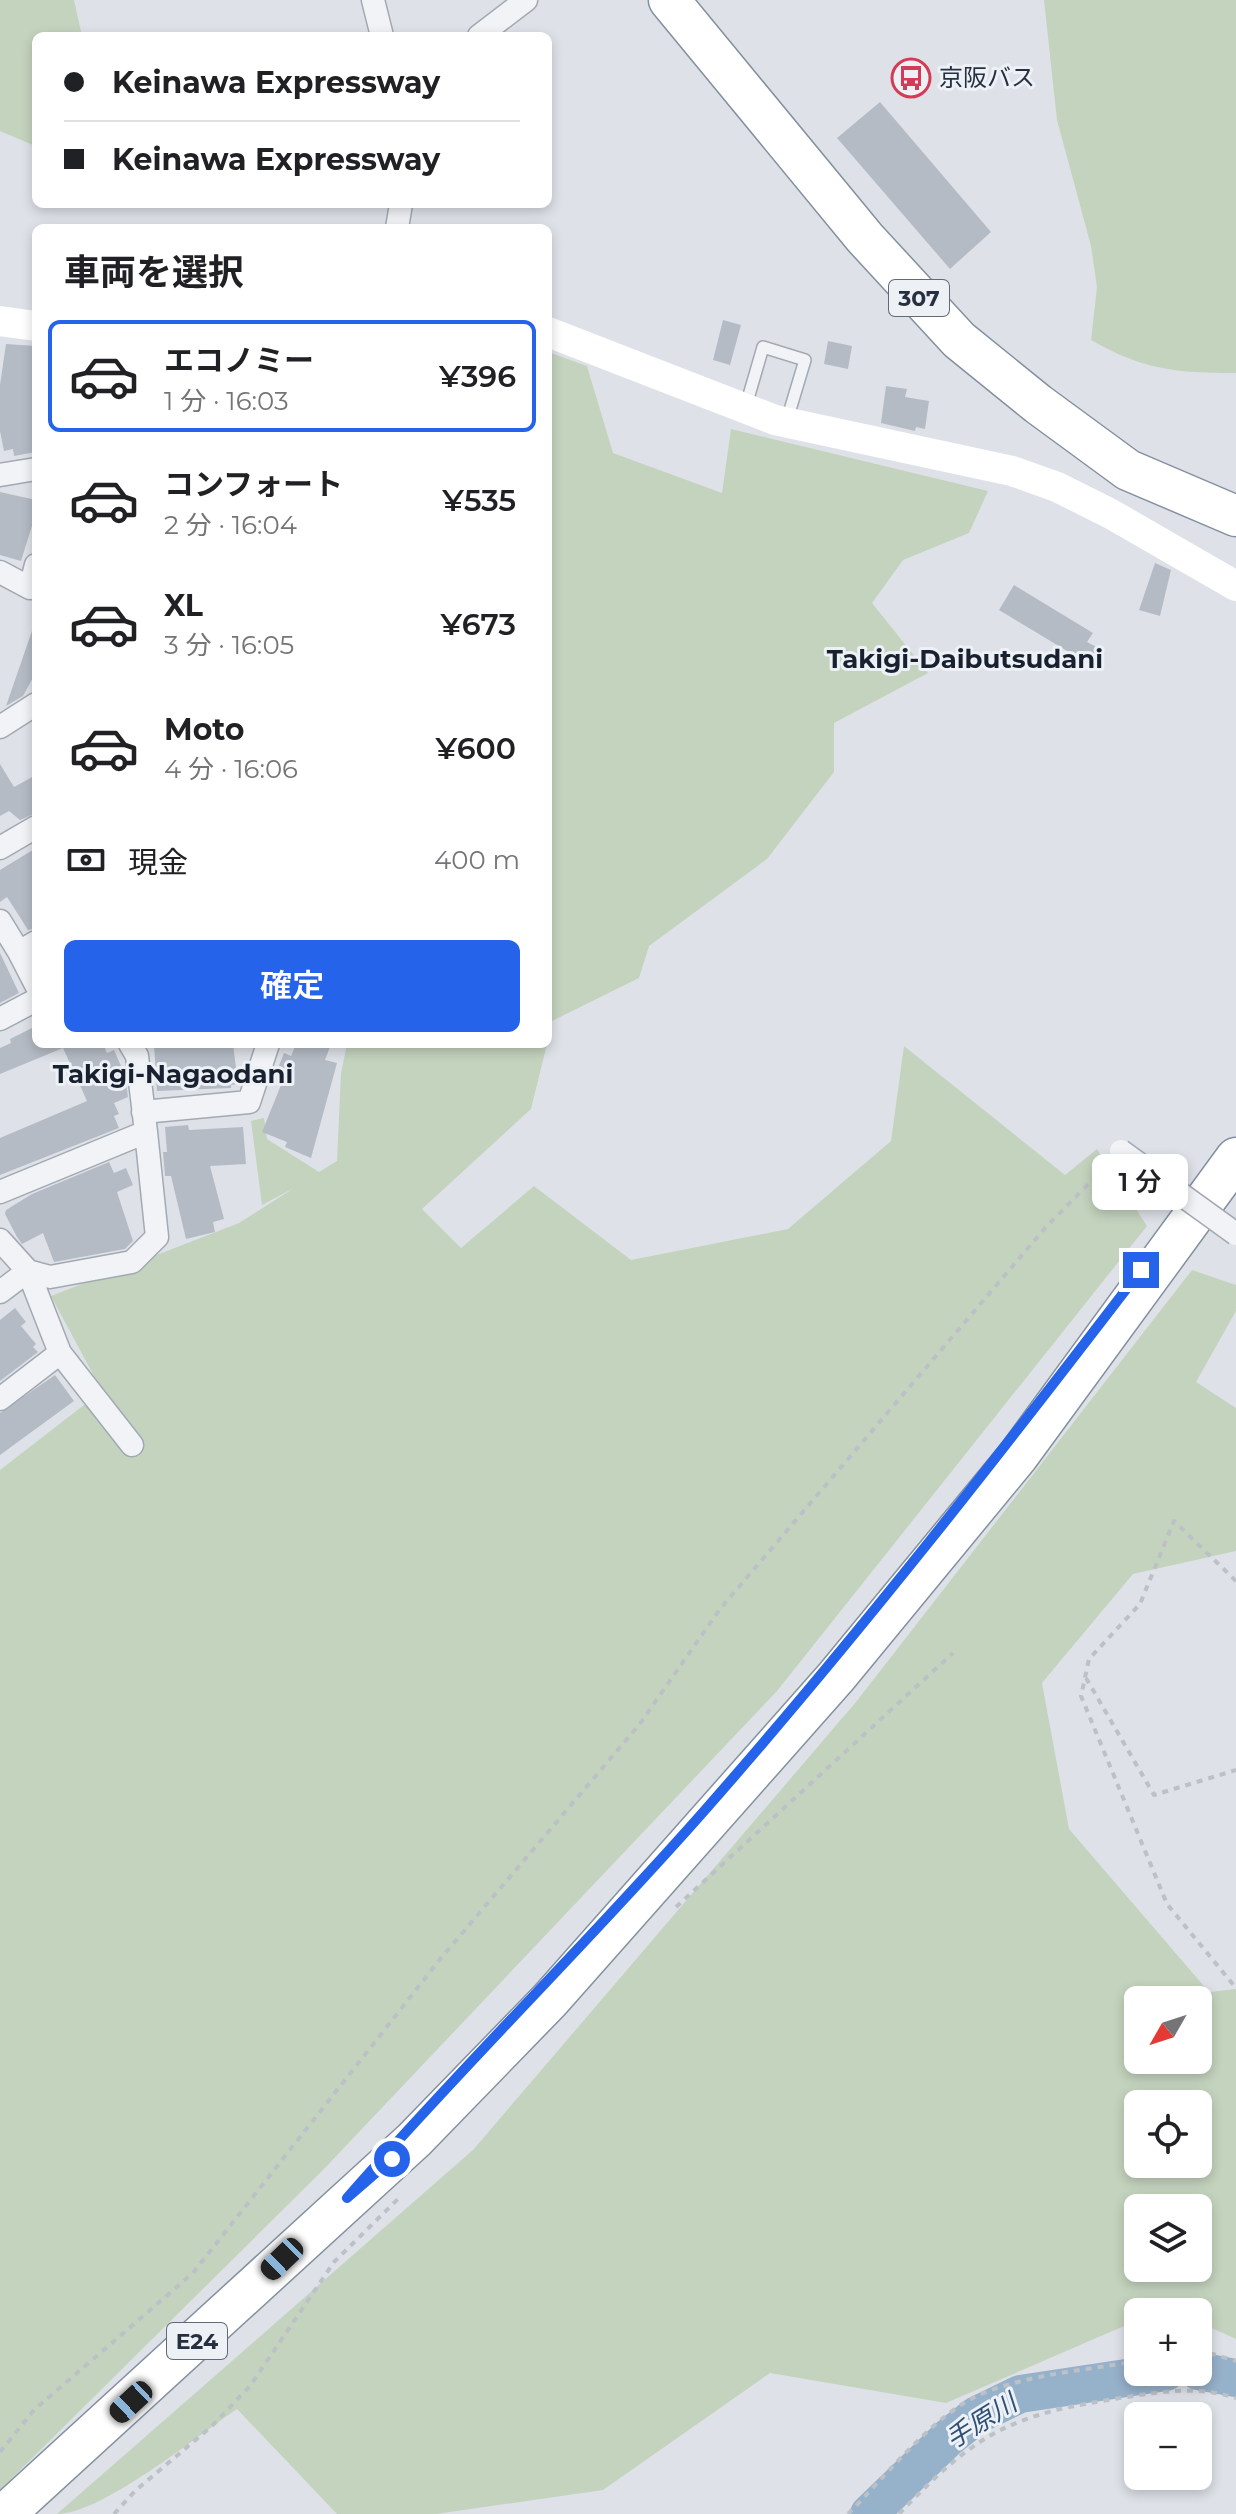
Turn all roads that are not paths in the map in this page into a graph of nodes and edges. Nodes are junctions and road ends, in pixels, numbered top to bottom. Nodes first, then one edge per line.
1 (373, 0) edge
2 (526, 0) edge
3 (669, 0) edge
4 (381, 32) edge
5 (484, 32) edge
6 (0, 321) edge
7 (32, 325) edge
8 (552, 334) edge
9 (745, 409) junction
10 (786, 424) junction
11 (32, 470) edge
12 (0, 475) edge
13 (1236, 516) edge
14 (0, 572) edge
15 (32, 580) edge
16 (1236, 586) edge
17 (32, 707) edge
18 (0, 727) edge
19 (32, 829) edge
20 (0, 848) edge
21 (0, 921) edge
22 (28, 947) edge
23 (32, 1002) edge
24 (0, 1019) edge
25 (132, 1048) edge
26 (267, 1048) edge
27 (144, 1122) junction
28 (1236, 1136) edge
29 (1121, 1151) road end
30 (1236, 1158) edge
31 (0, 1192) edge
32 (1236, 1234) edge
33 (0, 1240) edge
34 (28, 1271) junction
35 (0, 1292) edge
36 (60, 1353) junction
37 (0, 1399) edge
38 (132, 1445) dead end
39 (347, 2198) junction
40 (5, 2514) edge

1 - 4 street
2 - 5 street
3 - 13 highway, 307
6 - 7 street
8 - 9 street
9 - 10 street
9 - 10 lane
10 - 16 street
11 - 12 street
14 - 15 street
17 - 18 street
19 - 20 street
21 - 22 street
23 - 24 street
25 - 27 street
26 - 27 street
27 - 31 street
27 - 34 street
28 - 39 highway, E24
29 - 32 street, bridge
30 - 39 highway, E24
33 - 34 street
34 - 35 street
34 - 36 street
36 - 37 street
36 - 38 street
39 - 40 highway, E24

